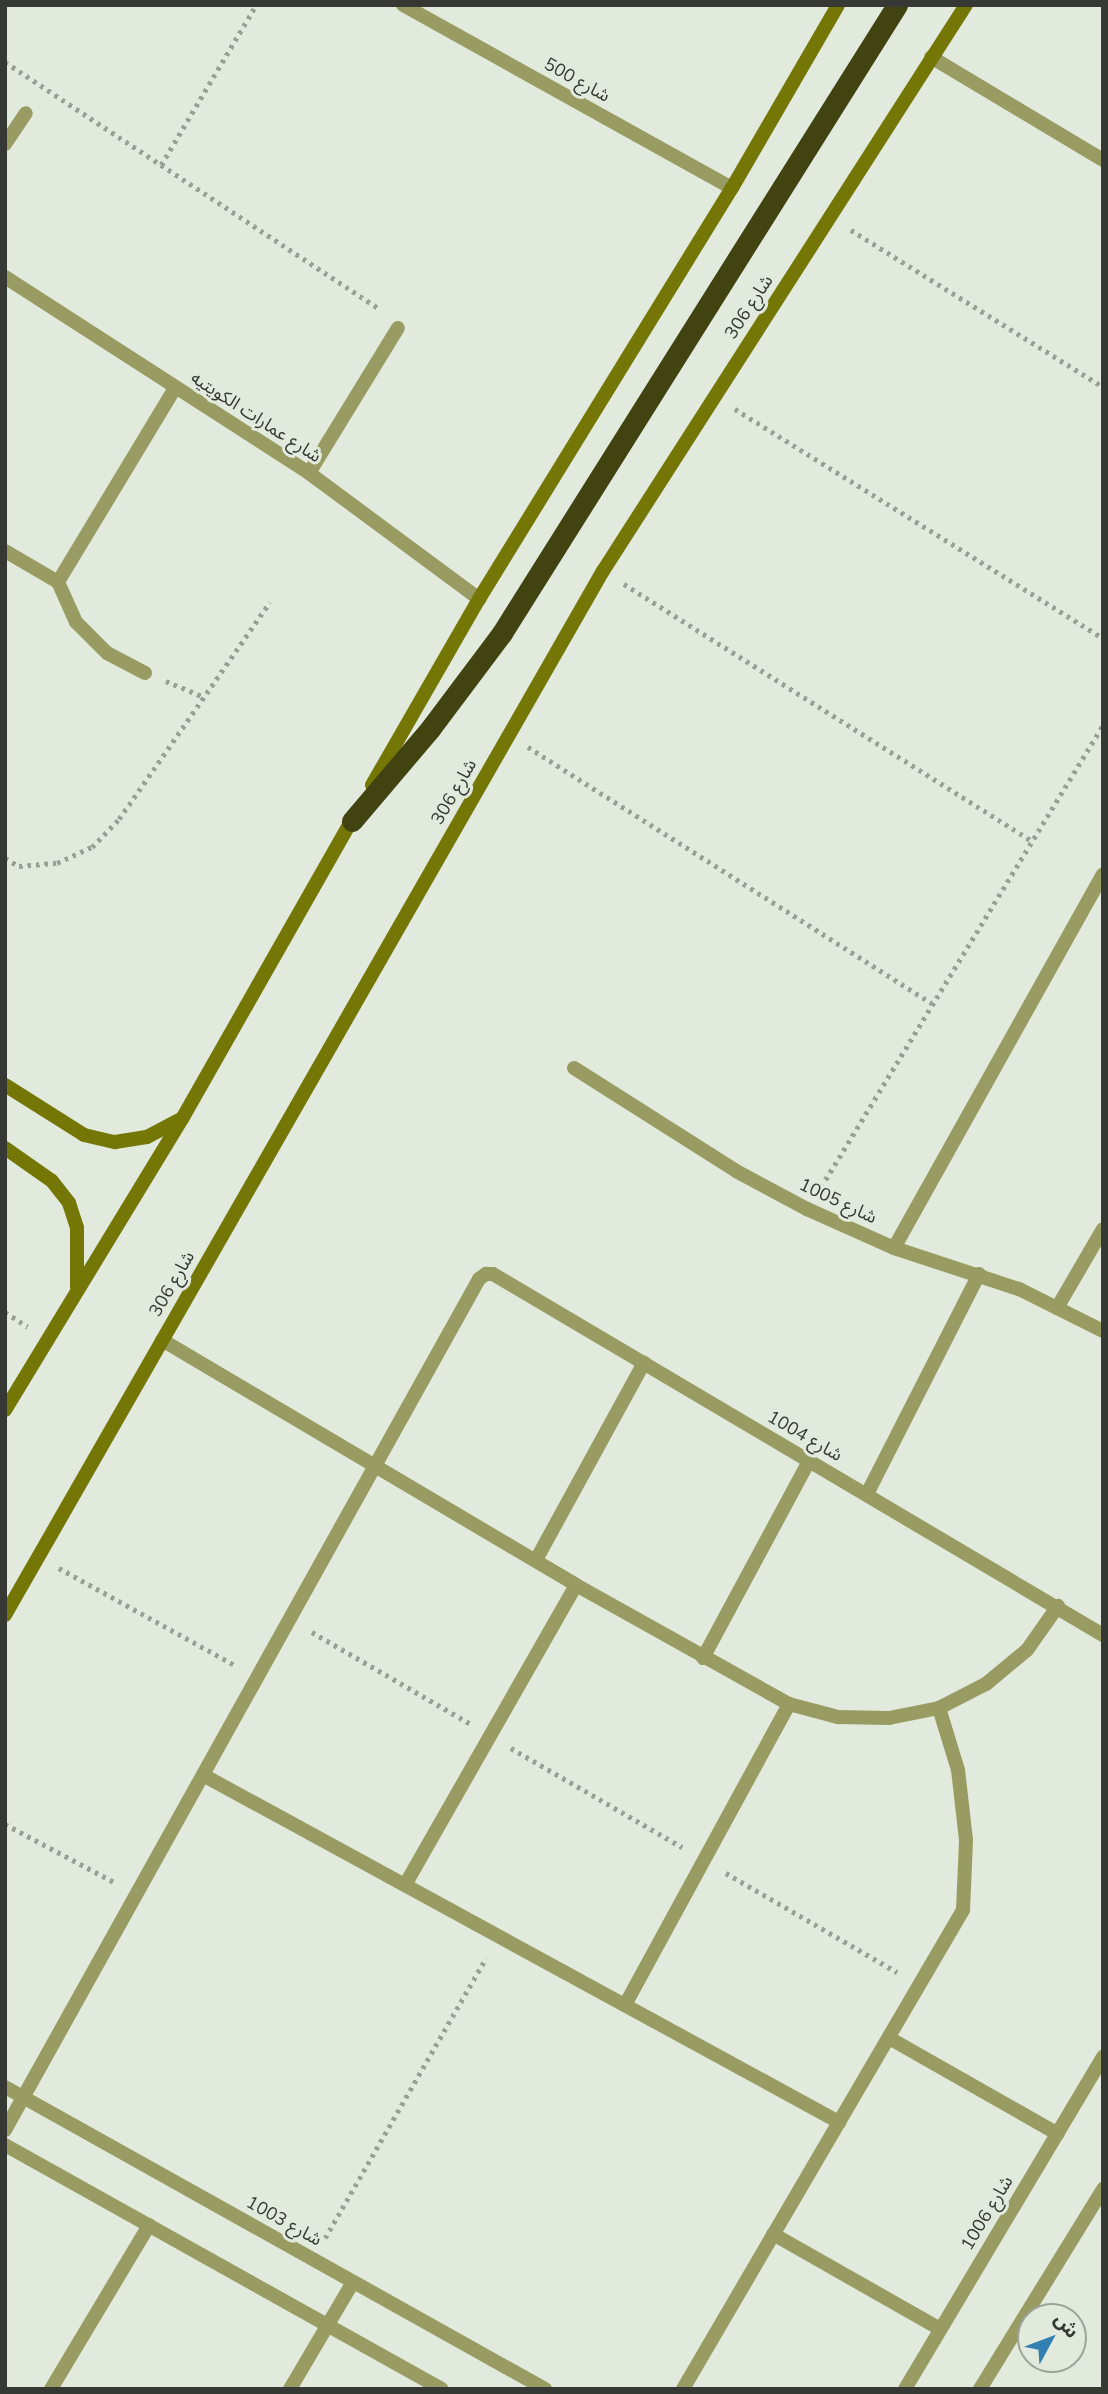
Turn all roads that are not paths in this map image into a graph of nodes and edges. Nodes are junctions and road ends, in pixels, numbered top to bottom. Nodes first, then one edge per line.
1 (403, 5) edge
2 (838, 5) edge
3 (897, 5) edge
4 (966, 5) edge
5 (930, 57) junction
6 (26, 113) dead end
7 (5, 144) edge
8 (1103, 160) edge
9 (732, 188) junction
10 (5, 277) edge
11 (398, 328) road end
12 (175, 388) junction
13 (309, 473) junction
14 (5, 551) edge
15 (58, 582) junction
16 (479, 599) junction
17 (145, 673) road end
18 (352, 821) junction
19 (1103, 874) edge
20 (573, 1068) dead end
21 (5, 1086) edge
22 (182, 1119) junction
23 (5, 1148) edge
24 (1103, 1229) edge
25 (894, 1248) junction
26 (979, 1274) junction
27 (76, 1290) junction
28 (1057, 1308) junction
29 (1103, 1331) edge
30 (162, 1340) junction
31 (644, 1363) junction
32 (5, 1410) edge
33 (810, 1461) junction
34 (374, 1467) junction
35 (867, 1494) junction
36 (536, 1560) junction
37 (576, 1585) junction
38 (1058, 1606) junction
39 (5, 1615) edge
40 (1103, 1635) edge
41 (703, 1658) junction
42 (789, 1704) junction
43 (939, 1708) junction
44 (203, 1774) junction
45 (405, 1885) junction
46 (625, 2005) junction
47 (889, 2038) junction
48 (1103, 2057) edge
49 (5, 2087) edge
50 (23, 2097) junction
51 (839, 2122) junction
52 (5, 2130) edge
53 (1058, 2134) junction
54 (5, 2145) edge
55 (1103, 2189) edge
56 (149, 2225) junction
57 (773, 2234) junction
58 (353, 2282) junction
59 (327, 2326) junction
60 (940, 2329) junction
61 (51, 2389) edge
62 (290, 2389) edge
63 (441, 2389) edge
64 (545, 2389) edge
65 (683, 2389) edge
66 (905, 2389) edge
67 (980, 2389) edge

1 - 9 street, شارع 500
2 - 9 street
3 - 18 highway
4 - 5 street, شارع 306
5 - 8 street
5 - 30 street, شارع 306
6 - 7 street
9 - 16 street
10 - 12 street, شارع عمارات الكويتيه
11 - 13 street
12 - 13 street, شارع عمارات الكويتيه
12 - 15 street
13 - 16 street, شارع عمارات الكويتيه
14 - 15 street
15 - 17 street
16 - 18 street
18 - 22 street
19 - 25 street
20 - 25 street, شارع 1005
21 - 22 street
22 - 27 street
23 - 27 street
24 - 28 street
25 - 26 street, شارع 1005
26 - 28 street, شارع 1005
26 - 35 street
27 - 32 street
28 - 29 street, شارع 1005
30 - 34 street
30 - 39 street, شارع 306
31 - 33 street, شارع 1004
31 - 34 street, شارع 1004
31 - 36 street
33 - 35 street, شارع 1004
33 - 41 street
34 - 36 street
34 - 44 street
35 - 38 street, شارع 1004
36 - 37 street
37 - 41 street
37 - 45 street
38 - 40 street, شارع 1004
38 - 43 street
41 - 42 street
42 - 43 street
42 - 46 street
43 - 47 street
44 - 45 street
44 - 50 street
45 - 46 street
46 - 51 street
47 - 51 street
47 - 53 street
48 - 53 street, شارع 1006
49 - 50 street, شارع 1003
50 - 52 street
50 - 58 street, شارع 1003
51 - 57 street
53 - 60 street, شارع 1006
54 - 56 street
55 - 67 street
56 - 59 street
56 - 61 street
57 - 60 street
57 - 65 street
58 - 59 street
58 - 64 street, شارع 1003
59 - 62 street
59 - 63 street
60 - 66 street, شارع 1006

